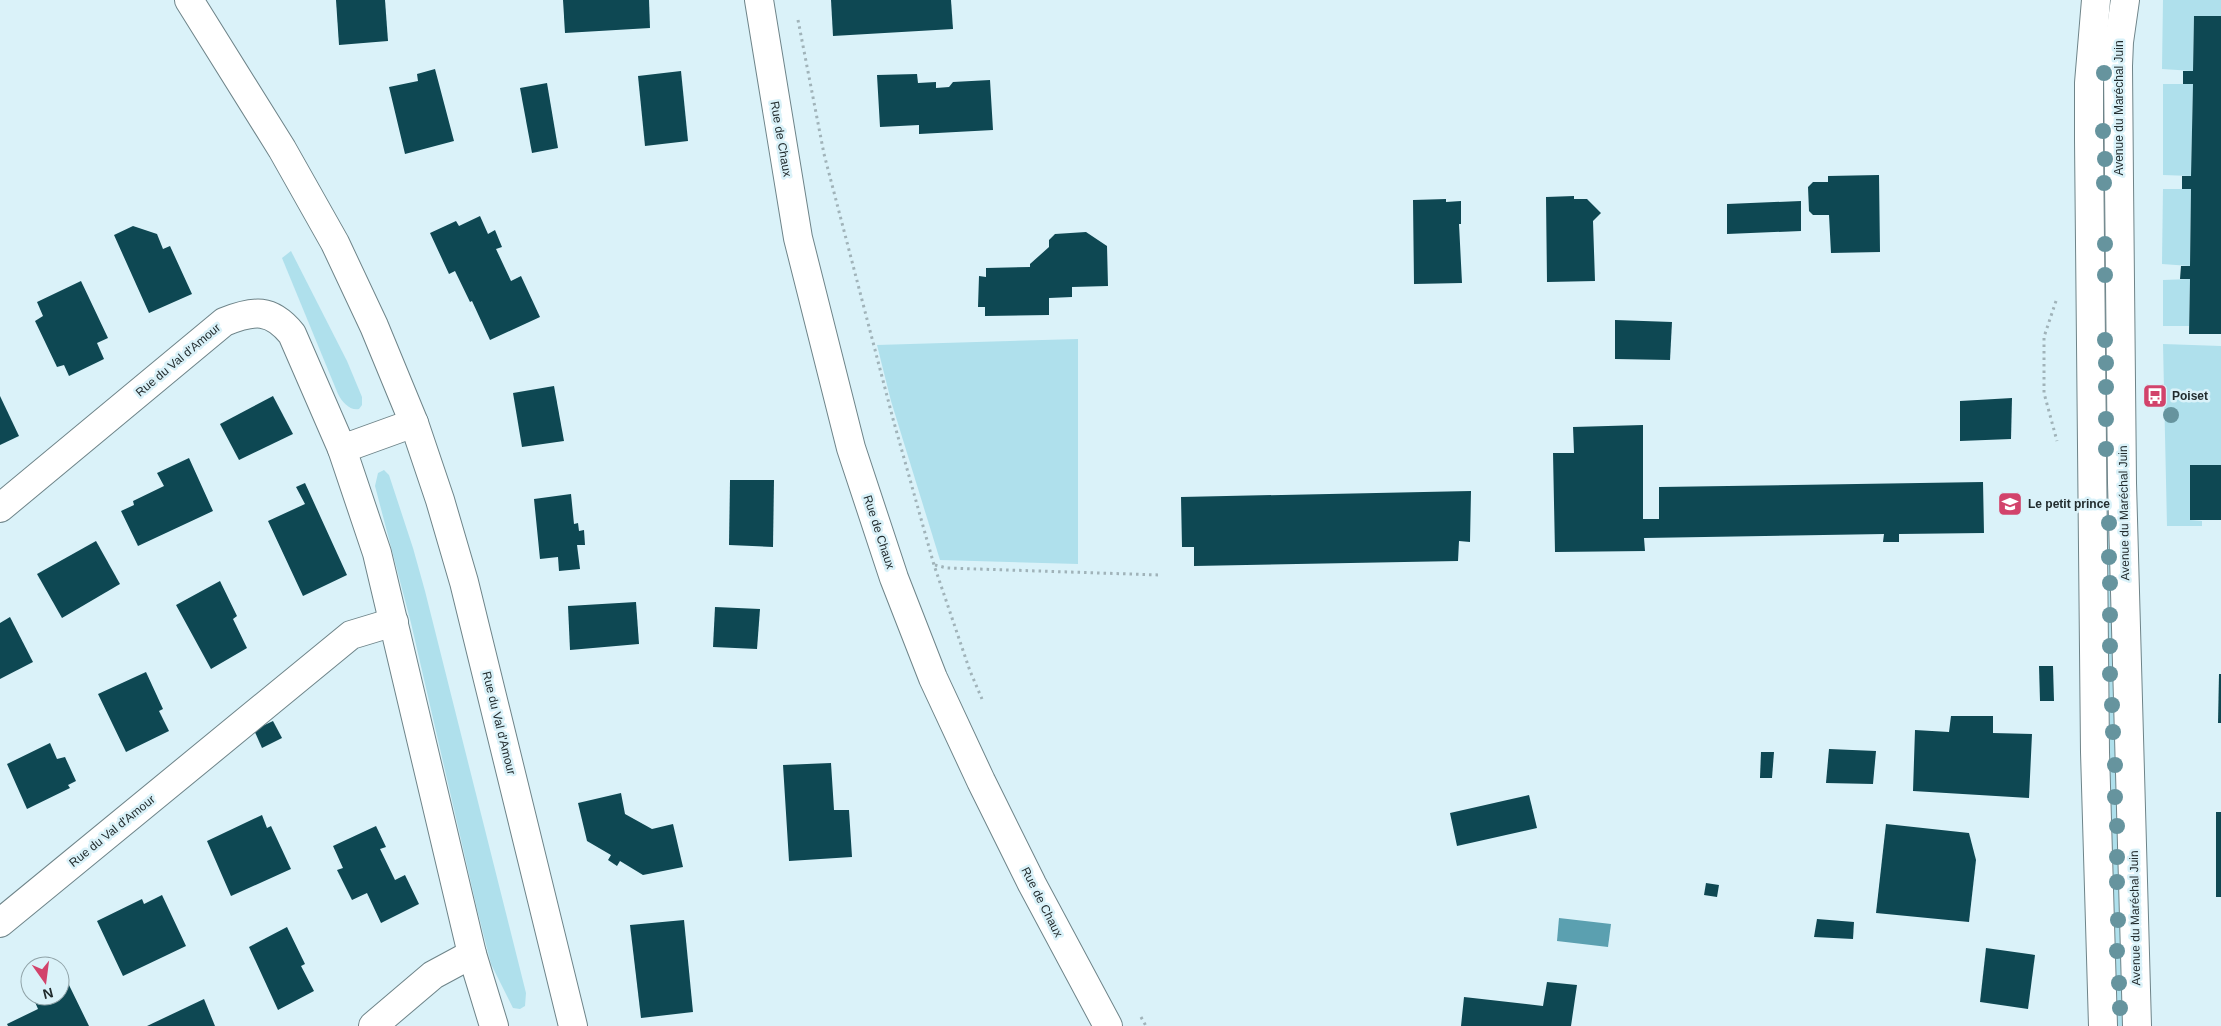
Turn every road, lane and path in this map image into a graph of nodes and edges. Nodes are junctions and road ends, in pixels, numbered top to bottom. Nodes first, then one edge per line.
1 (189, 0) edge
2 (759, 0) edge
3 (2096, 0) edge
4 (2125, 0) edge
5 (798, 19) dead end
6 (414, 424) junction
7 (342, 449) junction
8 (0, 508) edge
9 (934, 565) junction
10 (1160, 575) dead end
11 (394, 622) junction
12 (985, 706) dead end
13 (0, 923) edge
14 (472, 954) junction
15 (1136, 1009) dead end
16 (373, 1026) edge
17 (494, 1026) edge
18 (573, 1026) edge
19 (1108, 1026) edge
20 (1146, 1026) edge
21 (2103, 1026) edge
22 (2137, 1026) edge

1 - 6 street, Rue du Val d'Amour
2 - 19 street, Rue de Chaux
3 - 21 street
4 - 22 street, Avenue du Maréchal Juin
5 - 9 path
6 - 7 street
6 - 18 street, Rue du Val d'Amour
7 - 8 street, Rue du Val d'Amour
7 - 11 street, Rue du Val d'Amour
9 - 10 path
9 - 12 path
11 - 13 street, Rue du Val d'Amour
11 - 14 street, Rue du Val d'Amour
14 - 16 street
14 - 17 street, Rue du Val d'Amour
15 - 20 path

